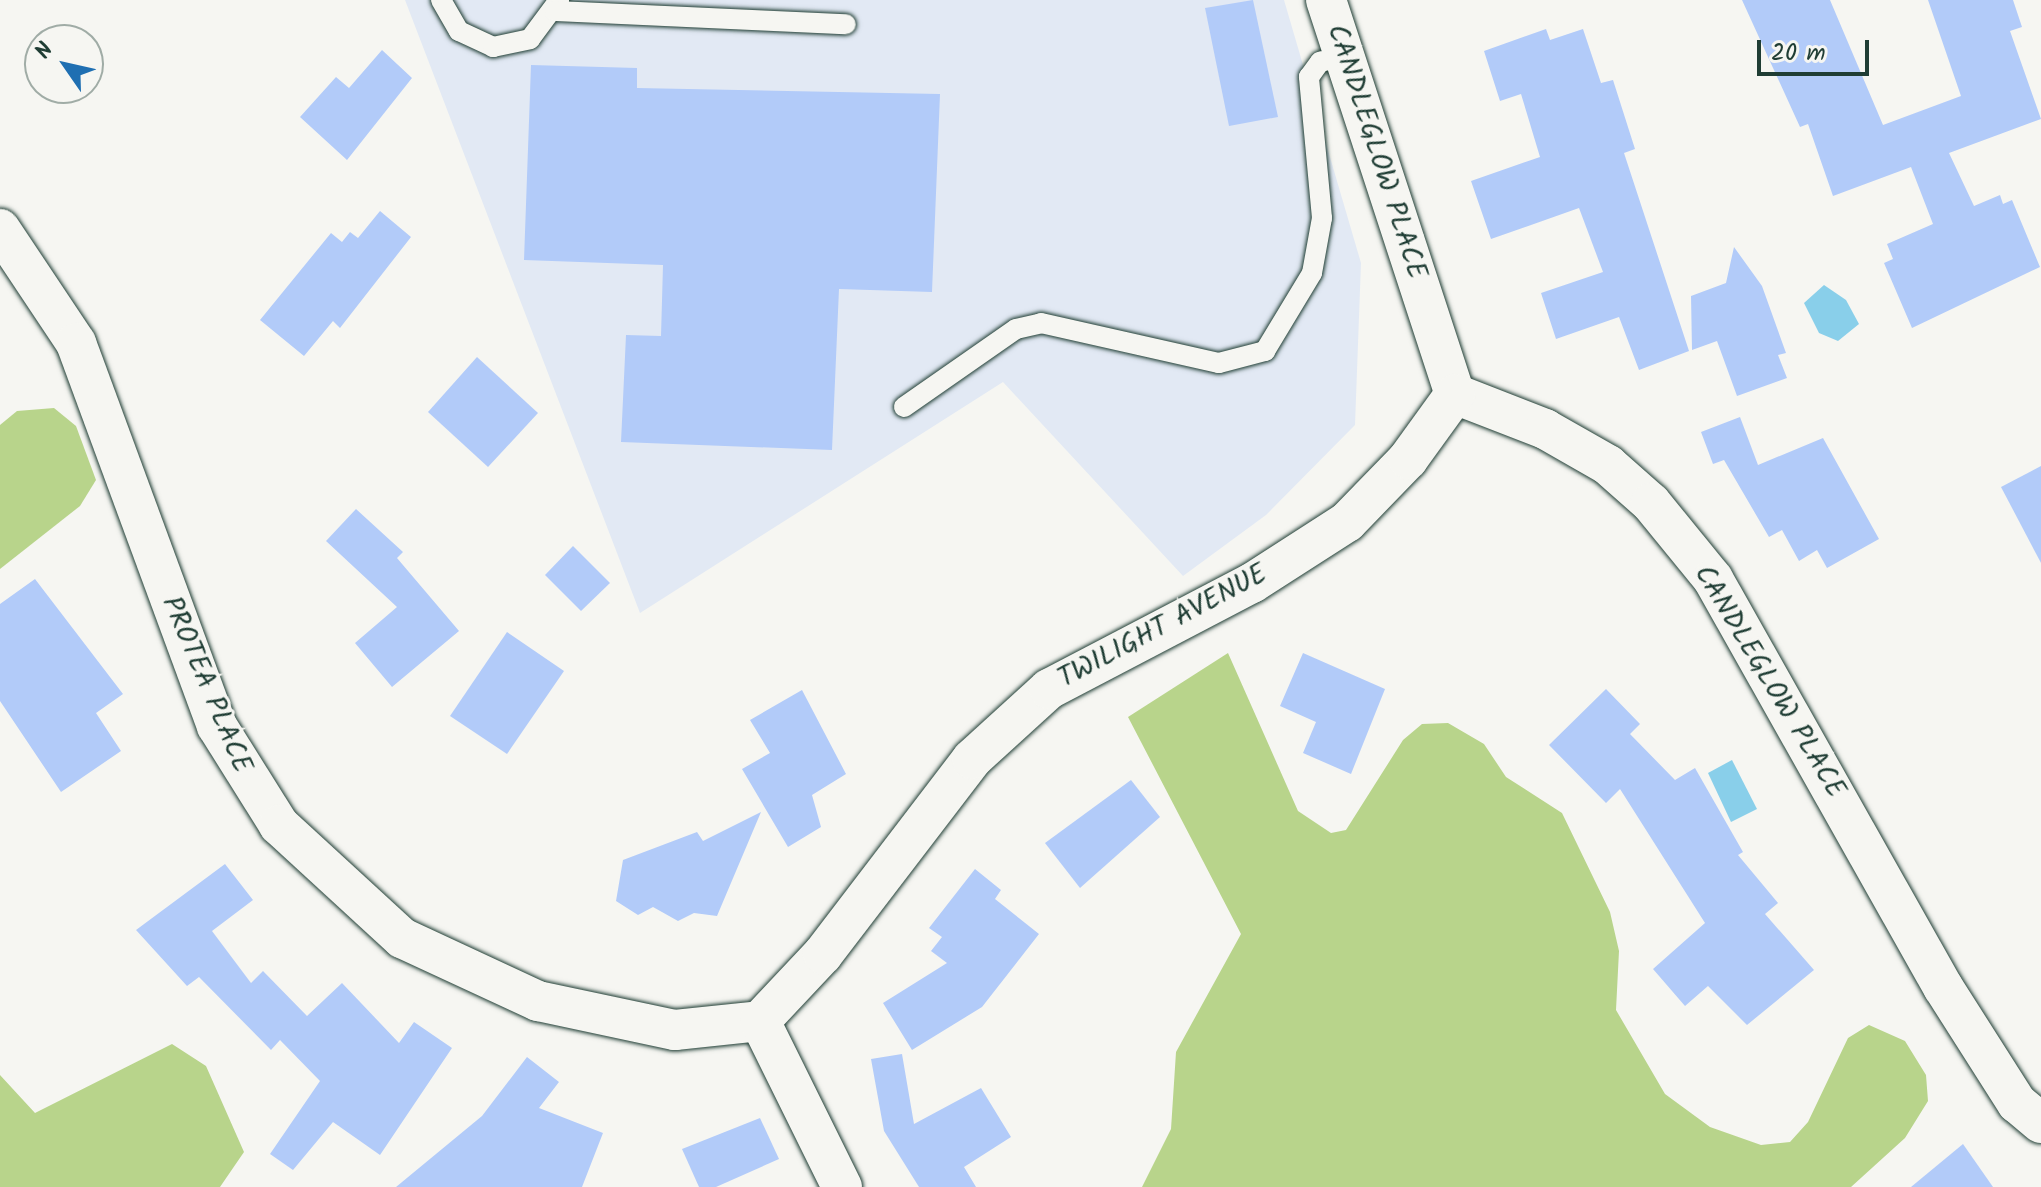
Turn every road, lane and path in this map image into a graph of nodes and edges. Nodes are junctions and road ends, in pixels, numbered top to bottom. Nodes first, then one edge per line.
1 (1326, 0) edge
2 (443, 6) edge
3 (557, 6) edge
4 (846, 24) dead end
5 (1344, 56) junction
6 (0, 229) edge
7 (1455, 394) junction
8 (904, 407) dead end
9 (760, 1021) junction
10 (2041, 1123) edge
11 (842, 1187) edge

1 - 5 street, CANDLEGLOW PLACE
2 - 3 lane
3 - 4 lane
5 - 7 street, CANDLEGLOW PLACE
5 - 8 lane
6 - 9 street, PROTEA PLACE
7 - 9 street, TWILIGHT AVENUE
7 - 10 street, CANDLEGLOW PLACE
9 - 11 street

